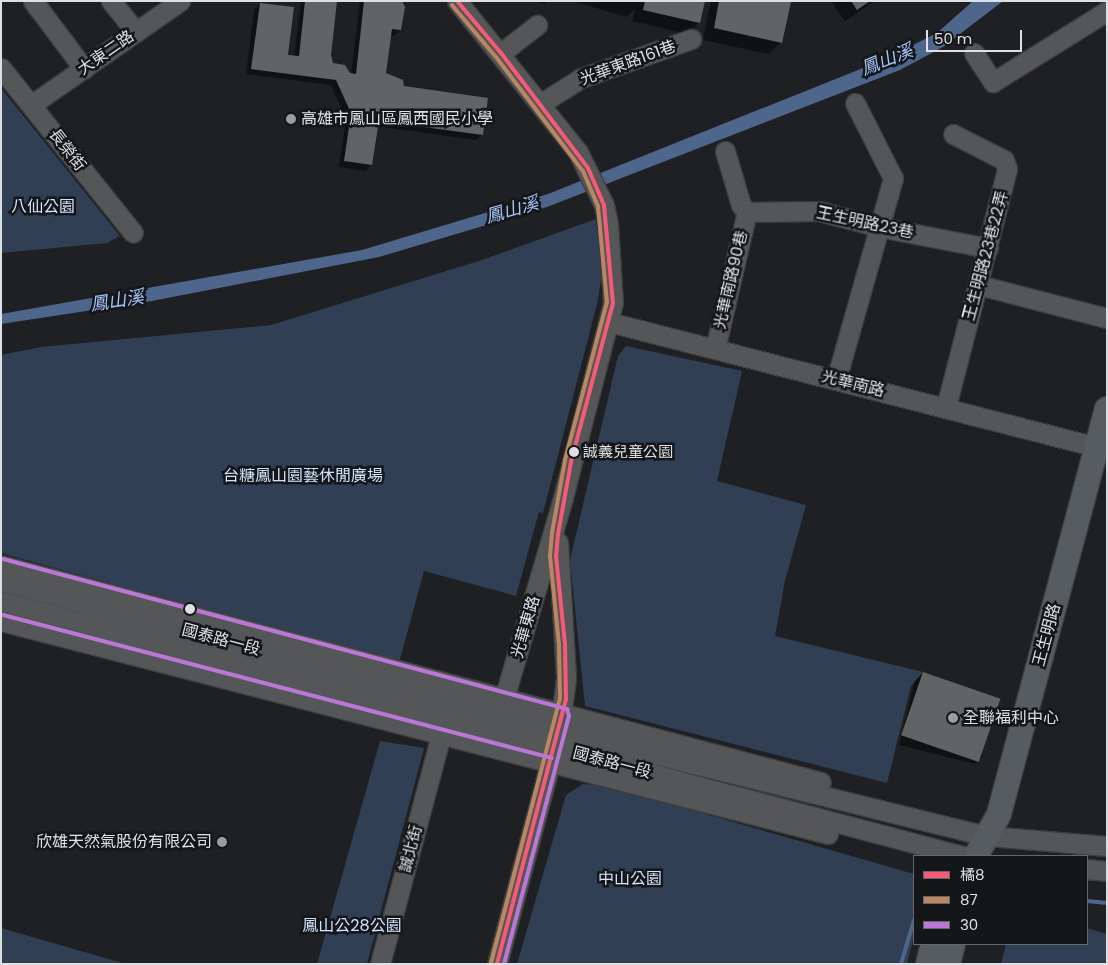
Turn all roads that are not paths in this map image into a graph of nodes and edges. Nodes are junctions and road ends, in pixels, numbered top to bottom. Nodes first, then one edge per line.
1 (32, 1) edge
2 (111, 1) edge
3 (180, 1) edge
4 (457, 1) edge
5 (1107, 10) edge
6 (537, 25) dead end
7 (136, 32) junction
8 (691, 39) dead end
9 (501, 53) junction
10 (974, 53) dead end
11 (1, 68) edge
12 (84, 69) junction
13 (855, 102) dead end
14 (540, 104) junction
15 (31, 105) junction
16 (953, 134) dead end
17 (726, 150) dead end
18 (747, 212) junction
19 (879, 227) junction
20 (133, 233) dead end
21 (988, 248) junction
22 (978, 285) junction
23 (1107, 318) edge
24 (609, 322) junction
25 (715, 348) junction
26 (836, 380) junction
27 (946, 408) junction
28 (1107, 409) edge
29 (1097, 447) junction
30 (564, 498) junction
31 (1, 565) edge
32 (1, 581) edge
33 (1, 601) edge
34 (1, 621) edge
35 (504, 698) junction
36 (441, 734) junction
37 (557, 739) junction
38 (988, 836) junction
39 (1107, 846) edge
40 (914, 855) edge
41 (959, 855) edge
42 (977, 855) edge
43 (1088, 869) edge
44 (1107, 871) edge
45 (933, 945) edge
46 (953, 945) edge
47 (380, 964) edge
48 (497, 964) edge
49 (928, 964) edge
50 (948, 964) edge

1 - 12 street
2 - 7 street
3 - 7 street, 大東二路
4 - 9 street
5 - 10 street
6 - 9 street
7 - 12 street, 大東二路
8 - 14 street, 光華東路161巷
9 - 14 street
11 - 15 street, 長榮街
12 - 15 street, 大東二路
13 - 19 street
14 - 24 street, 光華東路
15 - 20 street, 長榮街
16 - 21 street, 王生明路23巷22弄
17 - 18 street
18 - 19 street, 王生明路23巷
18 - 25 street, 光華南路90巷
19 - 21 street, 王生明路23巷
19 - 26 street
21 - 22 street, 王生明路23巷22弄
22 - 23 street
22 - 27 street, 王生明路23巷22弄
24 - 25 street, 光華南路
24 - 30 street, 光華東路
25 - 26 street, 光華南路
26 - 27 street, 光華南路
27 - 29 street, 光華南路
28 - 29 main road, 王生明路
29 - 38 main road, 王生明路
30 - 35 street, 光華東路
30 - 37 street, 光華東路
31 - 35 street, 國泰路一段
32 - 37 street, 國泰路一段
33 - 37 street, 國泰路一段
34 - 36 street, 國泰路一段
35 - 37 street, 國泰路一段
36 - 37 street, 國泰路一段
36 - 47 street, 誠北街
37 - 38 street, 國泰路一段
37 - 40 street, 國泰路一段
37 - 41 street, 國泰路一段
37 - 48 street, 光華東路
38 - 39 street, 國泰路一段
38 - 42 main road, 王生明路
43 - 44 street
45 - 49 main road
46 - 50 main road

